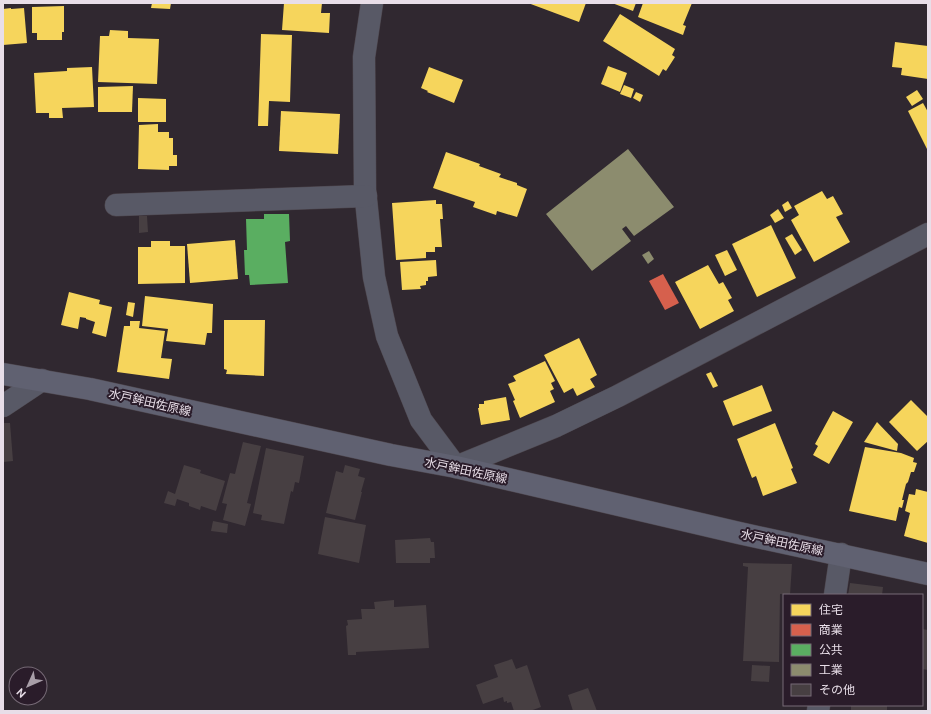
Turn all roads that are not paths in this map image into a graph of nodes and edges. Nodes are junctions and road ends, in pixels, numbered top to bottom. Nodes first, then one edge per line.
1 (372, 3) edge
2 (366, 196) junction
3 (116, 205) dead end
4 (928, 234) edge
5 (3, 374) edge
6 (42, 380) junction
7 (3, 406) edge
8 (456, 467) junction
9 (841, 554) junction
10 (928, 574) edge
11 (835, 594) edge

1 - 2 street
2 - 3 street
2 - 8 street
4 - 8 street
5 - 6 main road, 水戸鉾田佐原線
6 - 7 street
6 - 8 main road, 水戸鉾田佐原線
8 - 9 main road, 水戸鉾田佐原線
9 - 10 main road, 水戸鉾田佐原線
9 - 11 street

